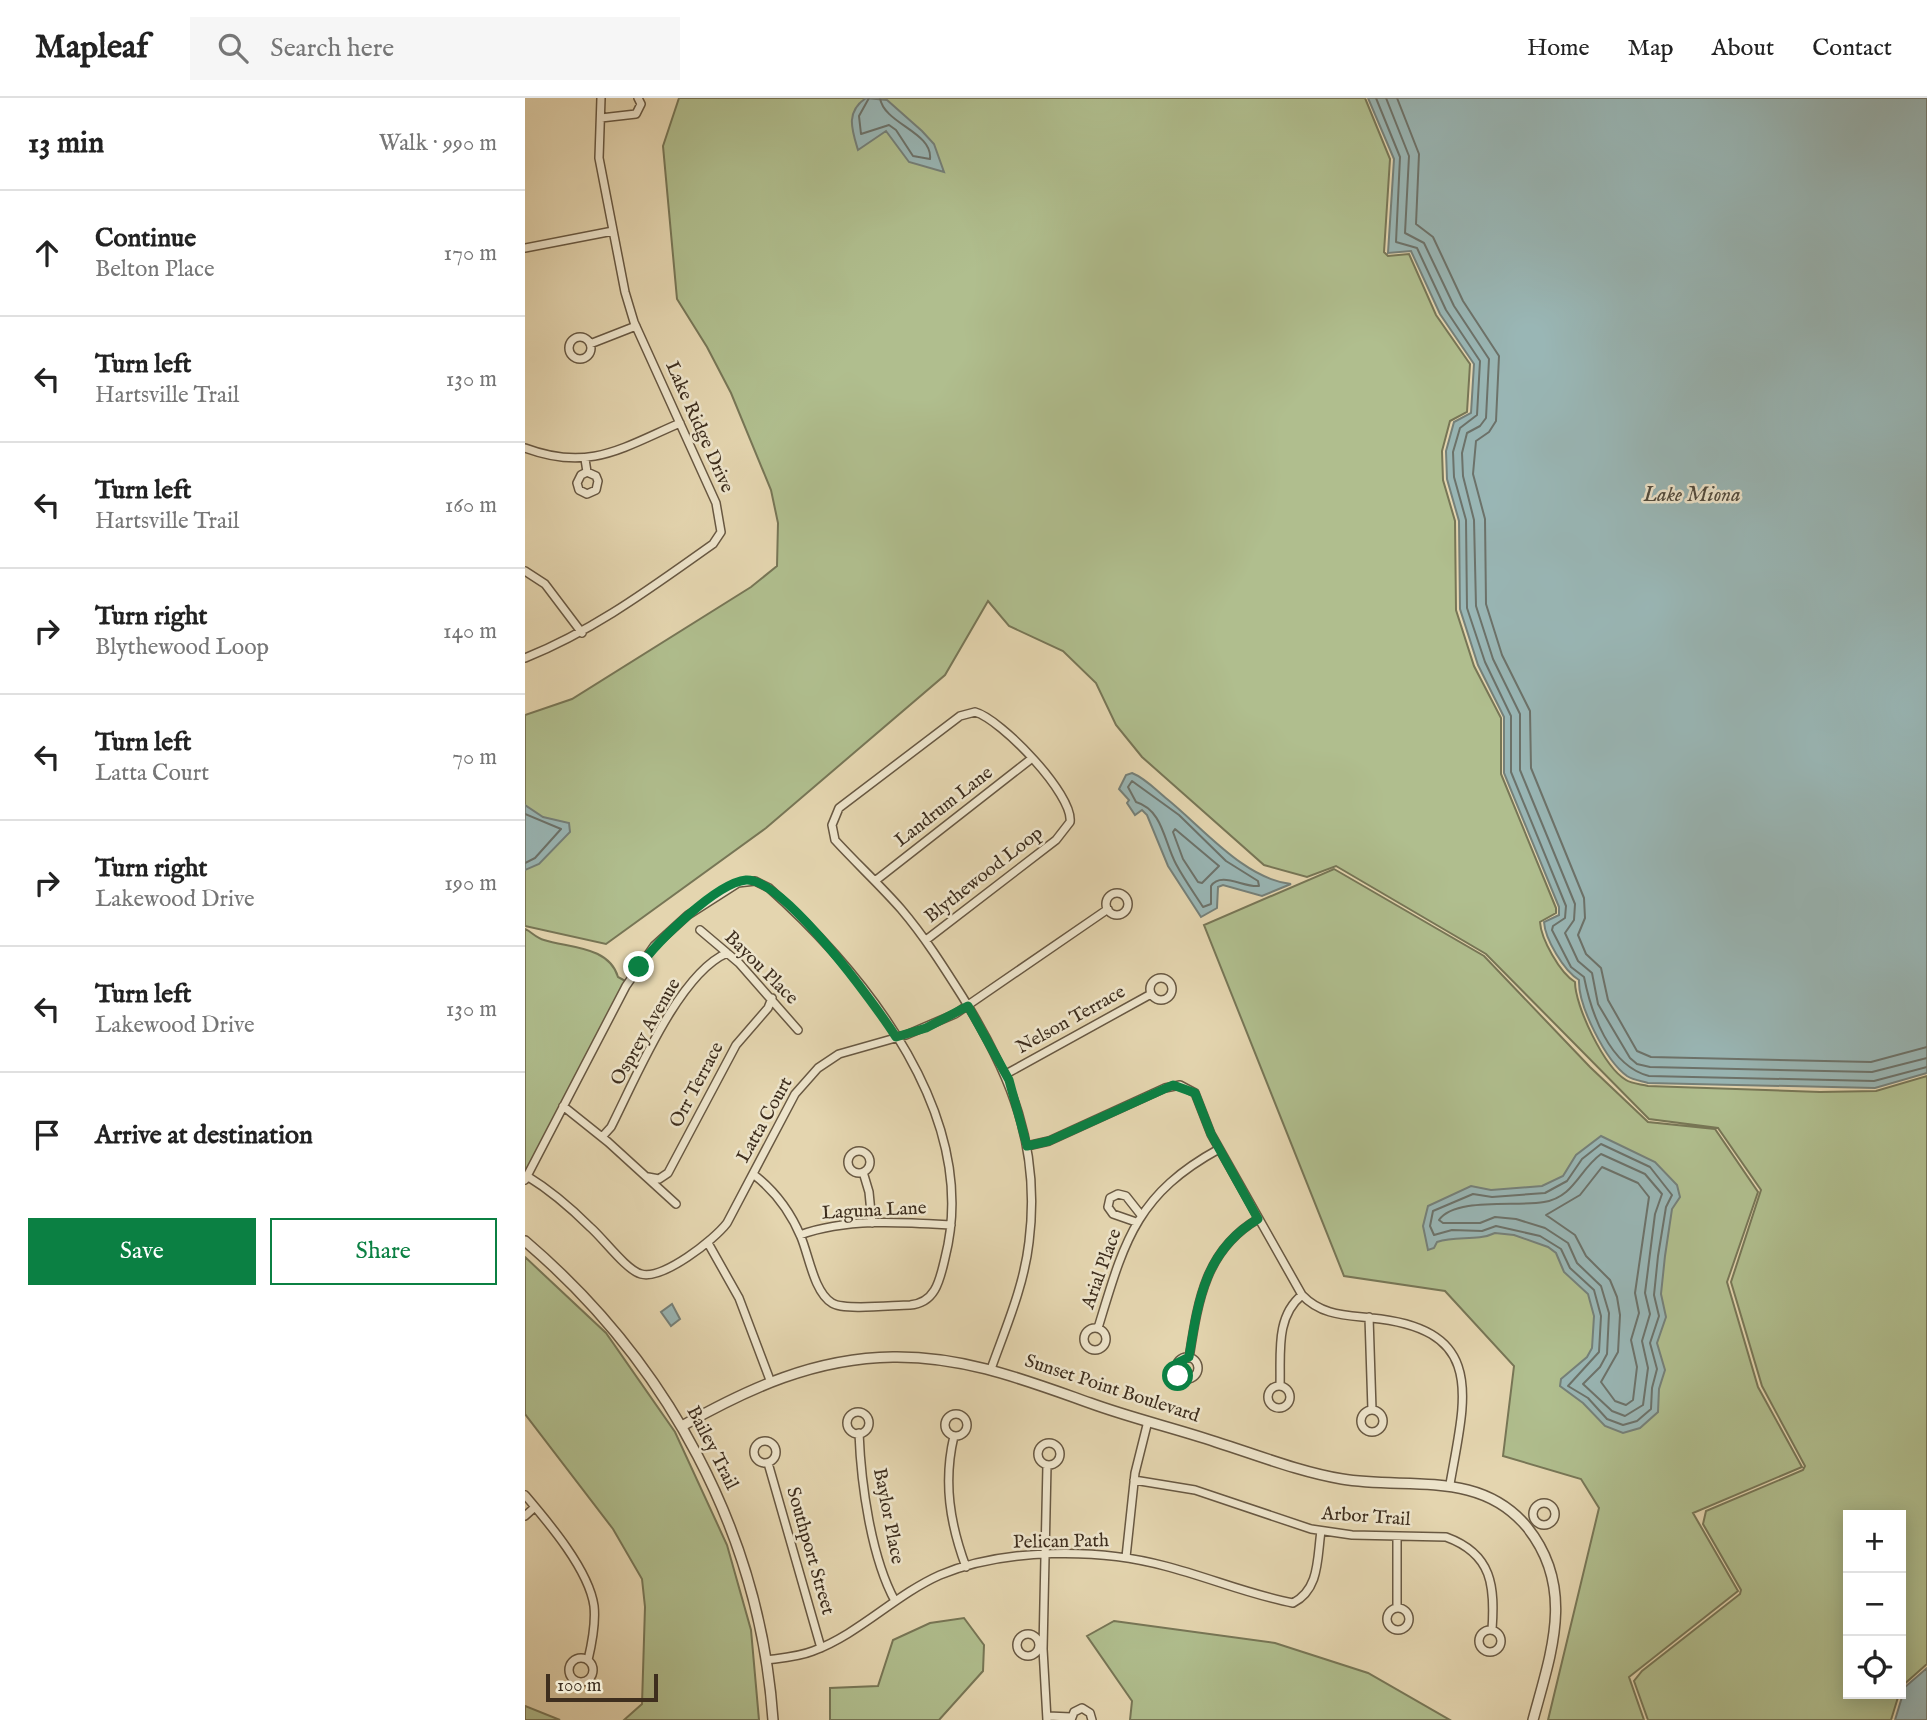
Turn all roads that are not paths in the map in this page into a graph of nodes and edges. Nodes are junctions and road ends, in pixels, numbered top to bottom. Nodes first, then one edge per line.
1 (601, 98) edge
2 (638, 98) edge
3 (601, 118) junction
4 (613, 231) junction
5 (525, 248) edge
6 (636, 326) junction
7 (590, 344) dead end
8 (680, 423) junction
9 (525, 448) edge
10 (585, 459) junction
11 (587, 472) dead end
12 (525, 571) edge
13 (582, 633) junction
14 (525, 658) edge
15 (1031, 759) junction
16 (875, 881) junction
17 (1108, 909) dead end
18 (700, 930) dead end
19 (926, 940) junction
20 (727, 953) junction
21 (1151, 994) dead end
22 (772, 998) junction
23 (968, 1006) junction
24 (798, 1030) dead end
25 (896, 1037) junction
26 (1006, 1074) junction
27 (563, 1107) junction
28 (602, 1137) junction
29 (1027, 1146) junction
30 (1219, 1149) junction
31 (863, 1172) dead end
32 (753, 1174) junction
33 (648, 1177) junction
34 (526, 1178) edge
35 (676, 1204) dead end
36 (1258, 1219) junction
37 (872, 1223) junction
38 (951, 1224) junction
39 (800, 1235) junction
40 (525, 1241) edge
41 (708, 1243) junction
42 (1302, 1295) junction
43 (1369, 1317) junction
44 (1098, 1328) dead end
45 (1189, 1357) dead end
46 (991, 1369) junction
47 (770, 1380) junction
48 (1280, 1386) dead end
49 (1372, 1410) dead end
50 (1148, 1422) junction
51 (682, 1426) junction
52 (859, 1433) dead end
53 (954, 1436) dead end
54 (768, 1463) dead end
55 (1047, 1465) dead end
56 (1134, 1480) junction
57 (1450, 1484) junction
58 (525, 1496) edge
59 (534, 1507) junction
60 (525, 1516) edge
61 (1535, 1521) dead end
62 (1527, 1527) junction
63 (1321, 1531) junction
64 (1398, 1536) junction
65 (1045, 1554) junction
66 (1126, 1557) junction
67 (966, 1567) junction
68 (895, 1601) junction
69 (1397, 1608) dead end
70 (1492, 1630) dead end
71 (821, 1647) junction
72 (588, 1660) dead end
73 (765, 1660) junction
74 (1048, 1718) edge
75 (1071, 1718) edge
76 (773, 1720) edge
77 (1092, 1720) edge
78 (1533, 1720) edge

1 - 3 street, Lake Ridge Drive
2 - 3 street
3 - 4 street, Lake Ridge Drive
4 - 5 street
4 - 6 street, Lake Ridge Drive
6 - 7 street
6 - 8 street, Lake Ridge Drive
8 - 10 street
8 - 13 street, Lake Ridge Drive
9 - 10 street
10 - 11 street
12 - 13 street
13 - 14 street, Lake Ridge Drive
15 - 16 street, Landrum Lane
15 - 16 street, Blythewood Loop
15 - 19 street, Blythewood Loop
16 - 19 street, Blythewood Loop
17 - 23 street, Latta Court
18 - 20 street, Bayou Place
19 - 23 street, Blythewood Loop
20 - 22 street, Bayou Place
20 - 28 street, Osprey Avenue
21 - 26 street, Nelson Terrace
22 - 24 street, Bayou Place
22 - 33 street, Orr Terrace
23 - 25 street, Latta Court
23 - 26 street, Blythewood Loop
25 - 27 street
25 - 32 street, Latta Court
25 - 38 street
26 - 29 street, Blythewood Loop
27 - 28 street
27 - 34 street
28 - 33 street
29 - 30 street
29 - 46 street, Blythewood Loop
30 - 36 street
30 - 44 street, Arial Place
31 - 37 street
32 - 39 street
32 - 41 street, Latta Court
33 - 35 street
34 - 41 street, Latta Court
36 - 42 street
36 - 45 street
37 - 38 street, Laguna Lane
37 - 39 street, Laguna Lane
38 - 39 street
40 - 51 street, Bailey Trail
41 - 47 street
42 - 43 street
42 - 48 street
43 - 49 street
43 - 57 street
46 - 47 street, Sunset Point Boulevard
46 - 50 street, Sunset Point Boulevard
47 - 51 street, Sunset Point Boulevard
50 - 56 street
50 - 57 street, Sunset Point Boulevard
51 - 73 street, Bailey Trail
52 - 68 street, Baylor Place
53 - 67 street
54 - 71 street, Southport Street
55 - 65 street
56 - 63 street, Arbor Trail
56 - 66 street
57 - 62 street, Sunset Point Boulevard
58 - 59 street
59 - 60 street
59 - 72 street
61 - 62 street
62 - 78 street, Sunset Point Boulevard
63 - 64 street, Arbor Trail
63 - 66 street, Pelican Path
64 - 69 street
64 - 70 street, Arbor Trail
65 - 66 street, Pelican Path
65 - 67 street, Pelican Path
65 - 74 street
67 - 68 street, Pelican Path
68 - 71 street, Pelican Path
71 - 73 street, Pelican Path
73 - 76 street, Bailey Trail
74 - 75 street
75 - 77 street

